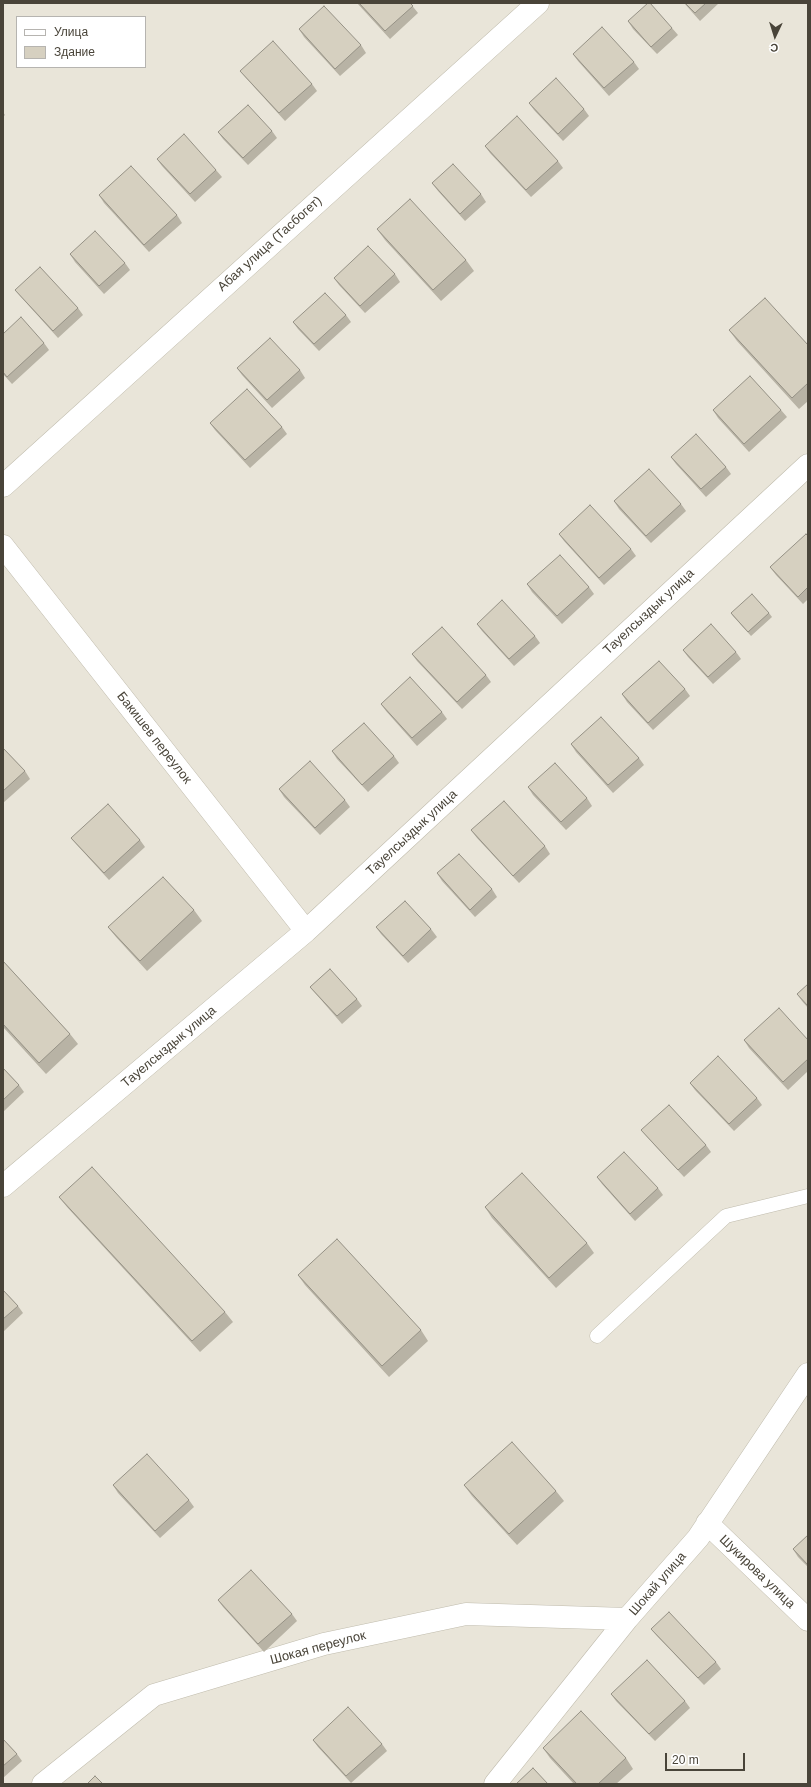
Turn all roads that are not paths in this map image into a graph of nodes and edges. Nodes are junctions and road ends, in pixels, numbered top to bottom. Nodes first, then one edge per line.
1 (538, 3) edge
2 (808, 465) edge
3 (3, 486) edge
4 (3, 546) edge
5 (306, 931) junction
6 (3, 1186) edge
7 (808, 1196) edge
8 (597, 1336) dead end
9 (808, 1374) edge
10 (707, 1523) junction
11 (627, 1619) junction
12 (808, 1620) edge
13 (43, 1784) edge
14 (495, 1784) edge

1 - 3 street, Абая улица (Тасбогет)
2 - 5 street, Тауелсыздык улица
4 - 5 street, Бакишев переулок
5 - 6 street, Тауелсыздык улица
7 - 8 lane
9 - 10 street, Шокай улица
10 - 11 street, Шокай улица
10 - 12 street, Шукирова улица
11 - 13 street, Шокая переулок
11 - 14 street, Шокай улица

